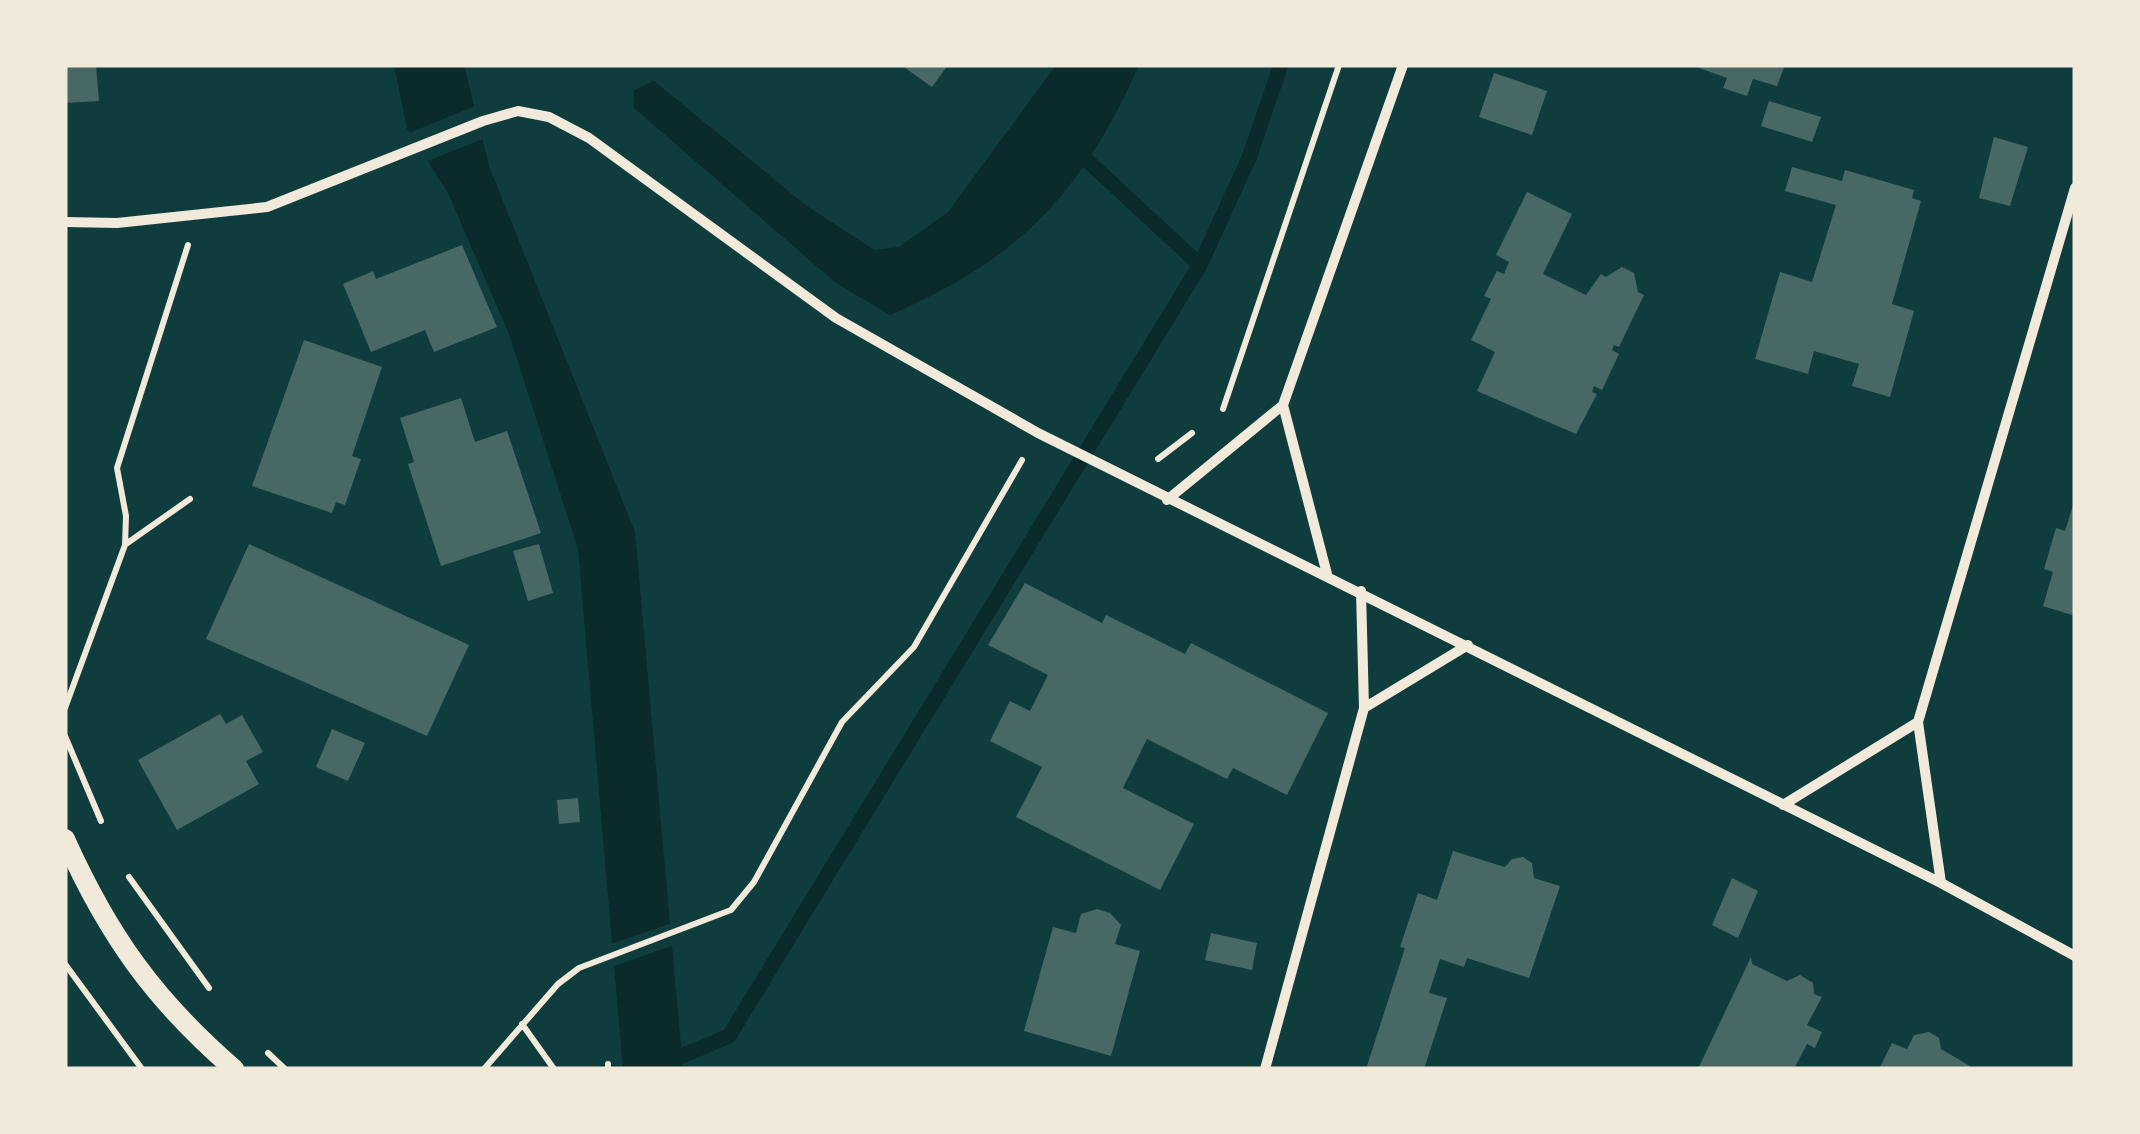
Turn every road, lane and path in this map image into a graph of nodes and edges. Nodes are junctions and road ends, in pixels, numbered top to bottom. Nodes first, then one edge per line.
1 (1339, 65) edge
2 (1404, 65) edge
3 (2075, 188) edge
4 (199, 216) junction
5 (65, 222) edge
6 (1236, 400) dead end
7 (1283, 404) junction
8 (1223, 409) junction
9 (1038, 433) junction
10 (1131, 480) junction
11 (190, 499) dead end
12 (1167, 500) junction
13 (125, 544) junction
14 (1327, 574) junction
15 (1361, 591) junction
16 (1468, 645) junction
17 (65, 708) edge
18 (1364, 708) junction
19 (1918, 722) junction
20 (65, 736) edge
21 (1783, 805) junction
22 (107, 836) dead end
23 (65, 838) edge
24 (123, 867) dead end
25 (1941, 882) junction
26 (2075, 956) edge
27 (65, 964) edge
28 (218, 998) dead end
29 (522, 1024) junction
30 (263, 1047) dead end
31 (142, 1069) edge
32 (234, 1069) edge
33 (286, 1069) edge
34 (484, 1069) edge
35 (554, 1069) edge
36 (1265, 1069) edge

1 - 8 path
2 - 7 street
3 - 19 street
4 - 5 street
4 - 9 street
4 - 13 path
6 - 8 path
7 - 12 street
7 - 14 street
8 - 10 path
9 - 10 street
9 - 29 path
10 - 12 street
11 - 13 path
12 - 14 street
13 - 17 path
14 - 15 street
15 - 16 street
15 - 18 street
16 - 18 street
16 - 21 street
18 - 36 street
19 - 21 street
19 - 25 street
20 - 22 path
21 - 25 street
23 - 32 main road
24 - 28 path
25 - 26 street
27 - 31 path
29 - 34 path
29 - 35 path
30 - 33 path

